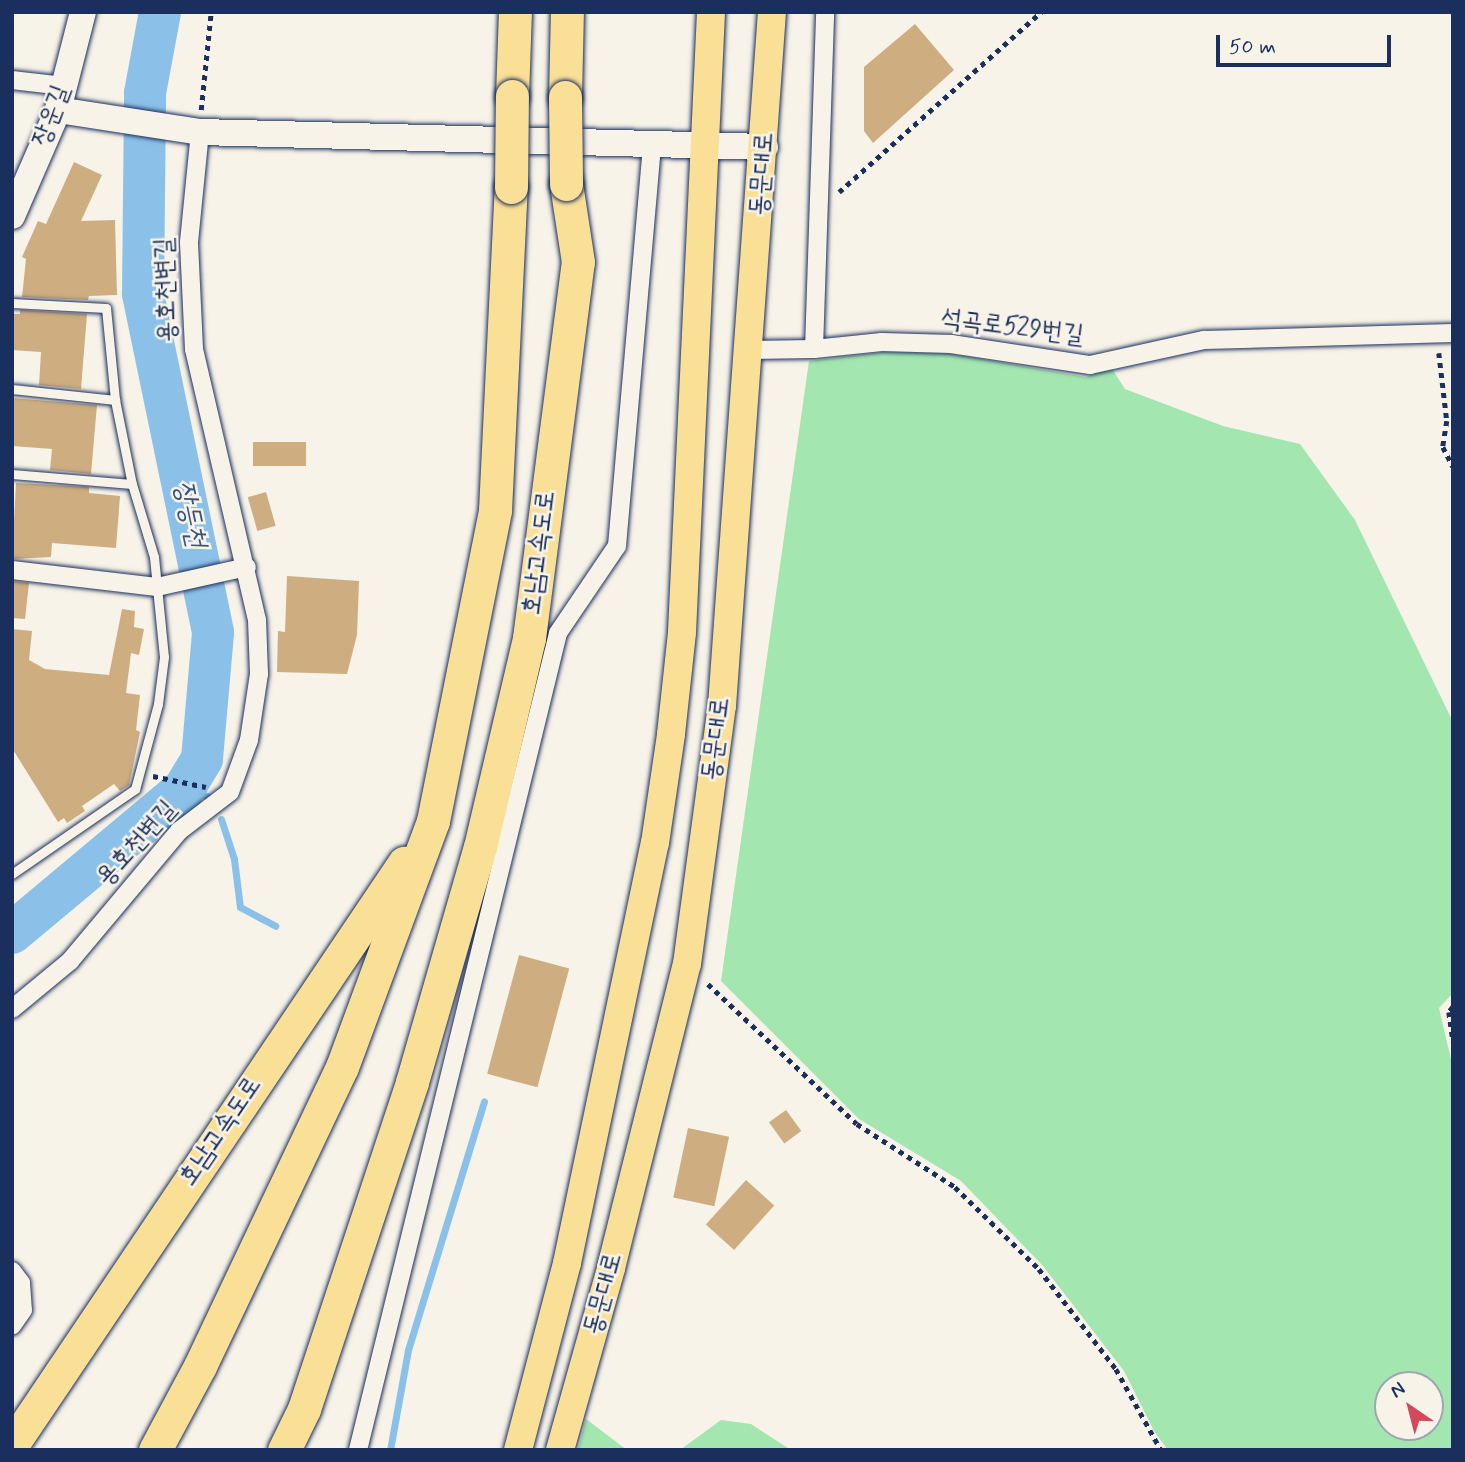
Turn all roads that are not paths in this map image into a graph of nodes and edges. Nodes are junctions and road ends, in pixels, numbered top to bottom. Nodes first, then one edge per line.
1 (83, 12) edge
2 (515, 12) edge
3 (567, 12) edge
4 (710, 12) edge
5 (772, 12) edge
6 (825, 12) edge
7 (12, 80) edge
8 (66, 103) junction
9 (192, 131) junction
10 (652, 142) junction
11 (701, 143) junction
12 (765, 147) junction
13 (12, 216) edge
14 (12, 303) edge
15 (1449, 341) edge
16 (814, 349) junction
17 (750, 350) junction
18 (12, 389) edge
19 (115, 400) junction
20 (12, 474) edge
21 (132, 484) junction
22 (241, 568) junction
23 (12, 570) edge
24 (166, 586) junction
25 (433, 821) junction
26 (12, 874) edge
27 (12, 1009) edge
28 (410, 1088) junction
29 (12, 1271) edge
30 (12, 1326) edge
31 (12, 1445) edge
32 (155, 1450) edge
33 (284, 1450) edge
34 (291, 1450) edge
35 (358, 1450) edge
36 (518, 1450) edge
37 (560, 1450) edge

1 - 8 street, 장운길
2 - 25 highway, 호남고속도로, bridge
3 - 28 highway, 호남고속도로, bridge
4 - 11 main road, 동문대로
5 - 12 main road, 동문대로
6 - 16 street
7 - 8 street
8 - 9 street
8 - 13 street, 장운길
9 - 10 street
9 - 22 street, 용호천변길
10 - 11 street
10 - 35 street
11 - 12 street
11 - 36 main road, 동문대로
12 - 17 main road, 동문대로
14 - 19 lane
15 - 16 street, 석곡로529번길
16 - 17 street, 석곡로529번길
17 - 37 main road, 동문대로
18 - 19 lane
19 - 21 lane
20 - 21 lane
21 - 24 lane
22 - 24 street
22 - 27 street, 용호천변길
23 - 24 street
24 - 26 lane
25 - 31 highway, 호남고속도로
25 - 32 highway, 호남고속도로
28 - 33 highway, 호남고속도로
28 - 34 highway, 호남고속도로
29 - 30 street

